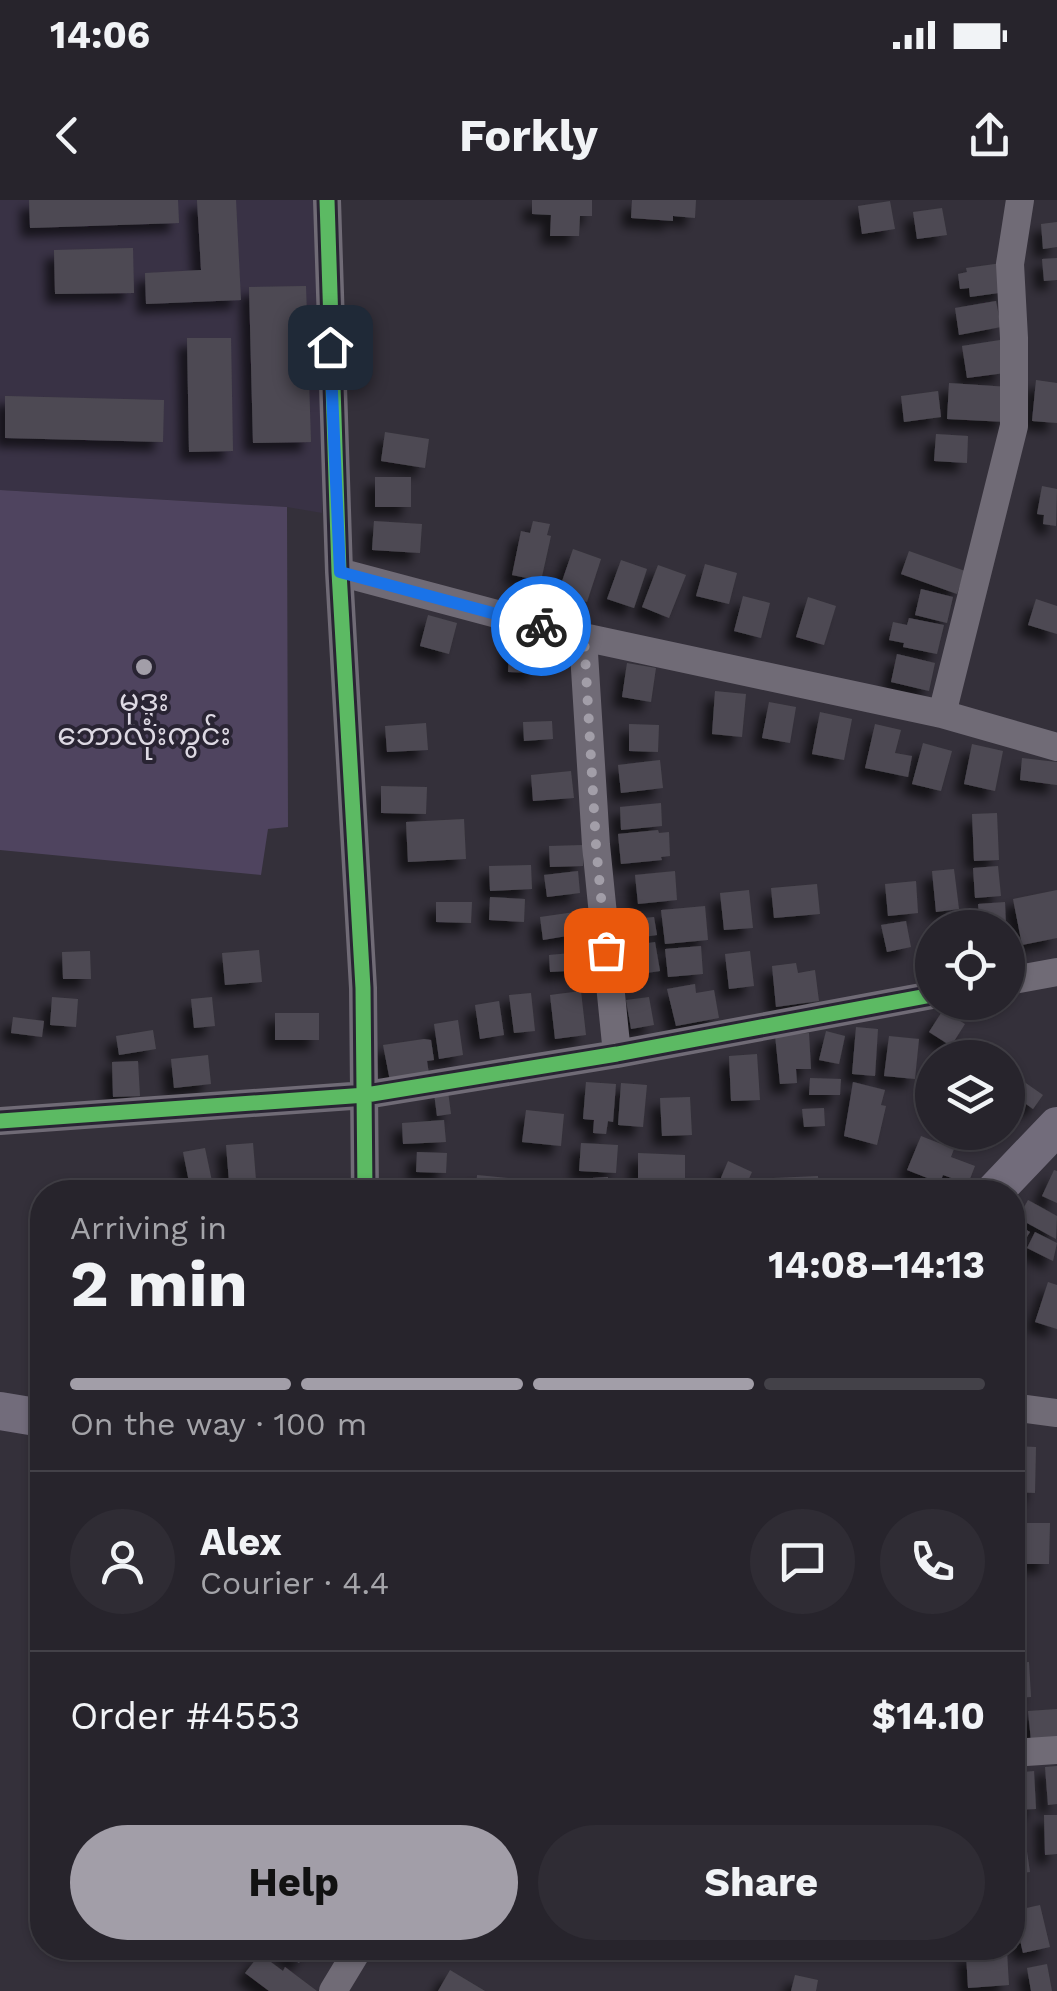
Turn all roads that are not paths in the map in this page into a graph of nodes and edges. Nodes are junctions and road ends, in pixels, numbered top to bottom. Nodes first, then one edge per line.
1 (327, 200) edge
2 (1020, 200) edge
3 (340, 572) junction
4 (584, 637) junction
5 (942, 714) junction
6 (1057, 747) edge
7 (1057, 972) edge
8 (1025, 978) edge
9 (915, 998) edge
10 (616, 1054) junction
11 (366, 1095) junction
12 (0, 1120) edge
13 (1057, 1126) edge
14 (364, 1180) edge
15 (1005, 1180) edge
16 (1025, 1409) edge
17 (0, 1411) edge
18 (1057, 1413) edge
19 (30, 1416) edge
20 (1057, 1750) edge
21 (1025, 1752) edge
22 (352, 1960) edge
23 (333, 1991) edge

1 - 3 street
2 - 5 street
3 - 4 street
3 - 11 street
4 - 5 street
4 - 10 street
5 - 6 street
7 - 8 street
9 - 10 street
10 - 11 street
11 - 12 street
11 - 14 street
13 - 15 main road
16 - 18 street
17 - 19 main road
20 - 21 street
22 - 23 street

